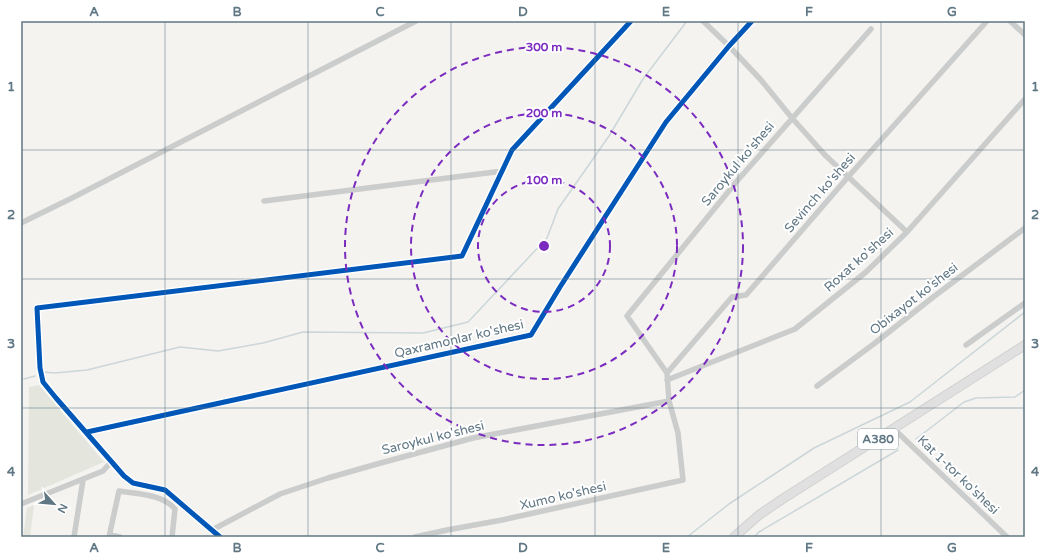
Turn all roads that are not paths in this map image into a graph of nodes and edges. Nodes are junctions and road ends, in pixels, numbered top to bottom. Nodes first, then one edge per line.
1 (416, 21) edge
2 (631, 21) edge
3 (703, 21) edge
4 (752, 21) edge
5 (987, 21) edge
6 (1010, 21) edge
7 (871, 30) dead end
8 (1025, 35) edge
9 (729, 46) junction
10 (1025, 99) edge
11 (792, 118) junction
12 (503, 171) junction
13 (848, 177) junction
14 (264, 201) dead end
15 (21, 223) edge
16 (1025, 228) edge
17 (907, 232) junction
18 (1025, 303) edge
19 (966, 345) dead end
20 (1025, 345) edge
21 (667, 373) junction
22 (667, 380) junction
23 (817, 386) dead end
24 (669, 401) junction
25 (894, 429) junction
26 (86, 432) junction
27 (111, 462) junction
28 (83, 480) junction
29 (21, 504) edge
30 (212, 530) junction
31 (447, 530) junction
32 (109, 536) edge
33 (1005, 536) edge
34 (74, 537) edge
35 (120, 537) edge
36 (172, 537) edge
37 (220, 537) edge
38 (415, 537) edge
39 (440, 537) edge
40 (734, 537) edge

1 - 15 street
2 - 12 street
3 - 9 street
4 - 9 street, Qaxramonlar ko'shesi
5 - 13 street, Sevinch ko'shesi
6 - 8 street
7 - 11 street, Saroykul ko'shesi
9 - 11 street
9 - 26 street, Qaxramonlar ko'shesi
10 - 17 street, Roxat ko'shesi
11 - 13 street
11 - 21 street, Saroykul ko'shesi
12 - 14 street
12 - 26 street
13 - 17 street
13 - 21 street, Sevinch ko'shesi
16 - 23 street, Obixayot ko'shesi
17 - 22 street, Roxat ko'shesi
18 - 19 street
20 - 25 highway, A380
21 - 22 street
22 - 24 street
24 - 30 street, Saroykul ko'shesi
24 - 31 street, Xumo ko'shesi
25 - 33 street, Kat 1-tor ko'shesi
25 - 40 highway, A380
26 - 27 street
27 - 28 street
27 - 30 street
28 - 29 street
28 - 34 street
30 - 37 street
31 - 38 street, Xumo ko'shesi
31 - 39 street
32 - 35 street
32 - 36 street

